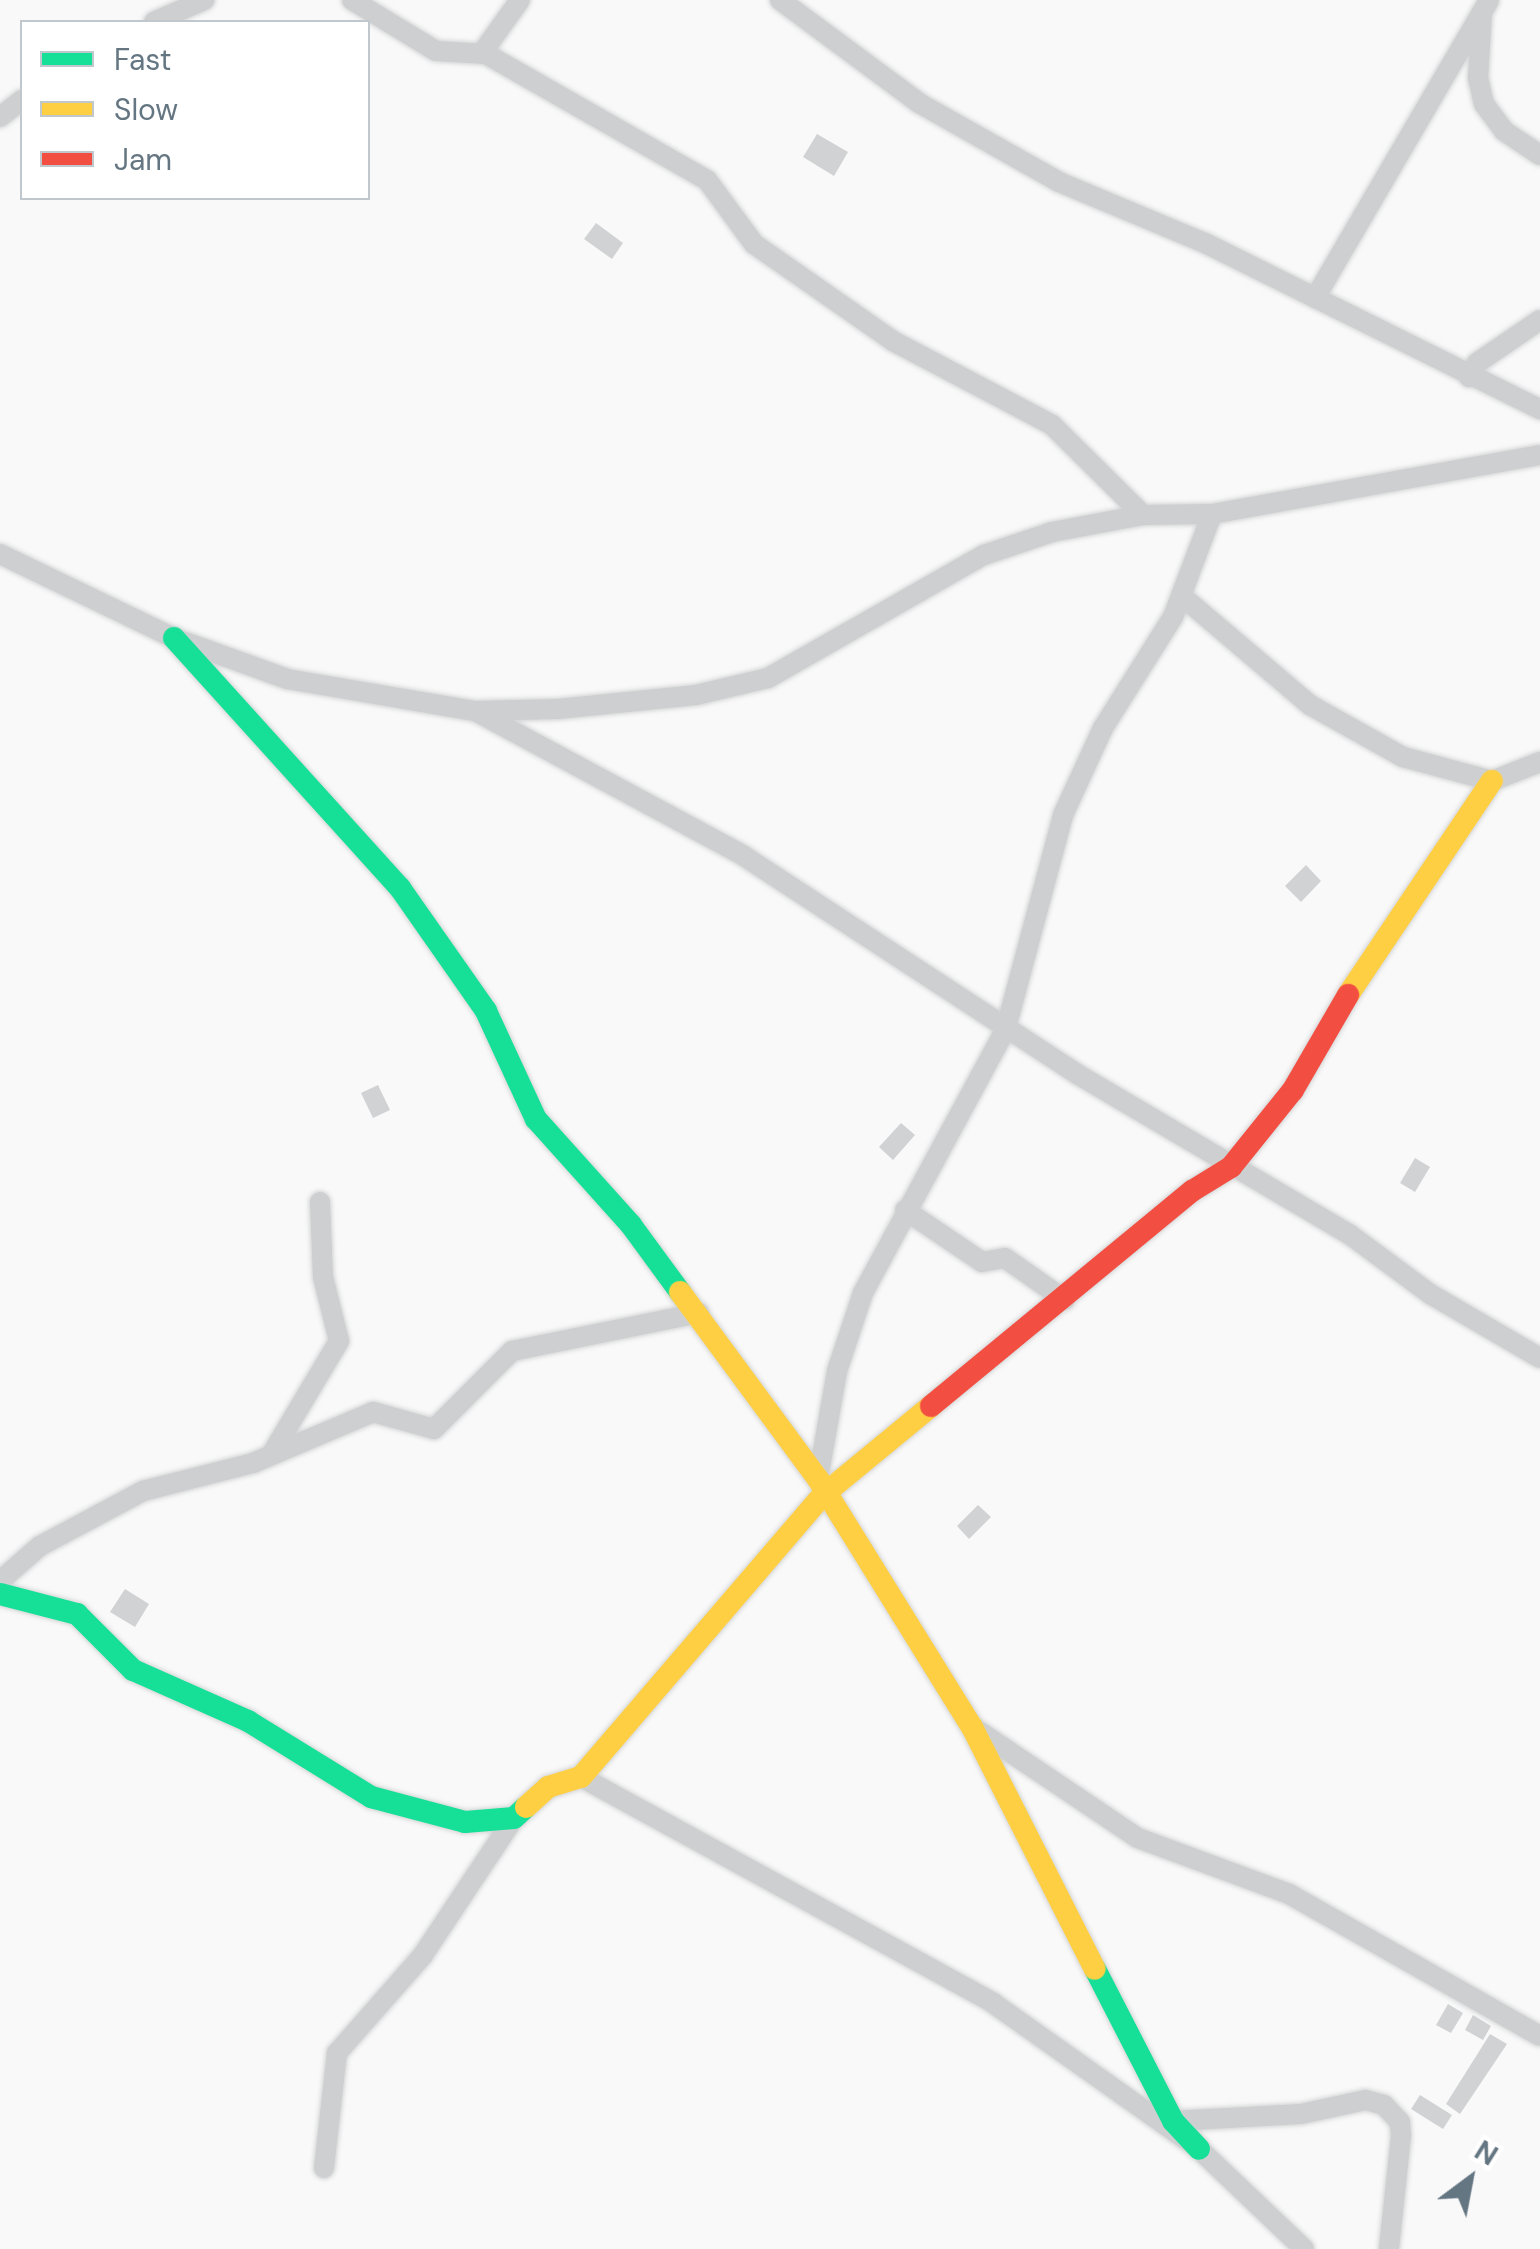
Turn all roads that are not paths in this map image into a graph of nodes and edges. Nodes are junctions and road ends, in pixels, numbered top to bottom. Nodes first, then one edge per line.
1 (204, 0) edge
2 (352, 0) edge
3 (520, 0) edge
4 (780, 0) edge
5 (1486, 5) edge
6 (159, 20) edge
7 (482, 53) junction
8 (1540, 155) edge
9 (1315, 298) junction
10 (1540, 320) edge
11 (1469, 376) junction
12 (1540, 409) edge
13 (1540, 455) edge
14 (1212, 514) junction
15 (1143, 515) junction
16 (0, 554) edge
17 (1183, 597) junction
18 (174, 638) junction
19 (475, 711) junction
20 (1540, 762) edge
21 (1492, 781) junction
22 (1006, 1028) junction
23 (1231, 1167) junction
24 (320, 1202) dead end
25 (905, 1210) junction
26 (1065, 1300) junction
27 (700, 1313) junction
28 (1540, 1358) edge
29 (271, 1455) junction
30 (821, 1487) junction
31 (0, 1581) edge
32 (0, 1594) edge
33 (972, 1727) junction
34 (581, 1777) junction
35 (514, 1818) junction
36 (1540, 2036) edge
37 (1172, 2121) junction
38 (1199, 2149) junction
39 (324, 2168) dead end
40 (1304, 2249) edge
41 (1389, 2249) edge

1 - 6 street
2 - 7 street
3 - 7 street
4 - 9 street
5 - 8 street
5 - 9 street
7 - 15 street
9 - 11 street
10 - 11 street
11 - 12 street
13 - 14 street
14 - 15 street
14 - 17 street
15 - 19 street
16 - 18 street
17 - 21 street
17 - 22 street
18 - 19 street
18 - 27 street
19 - 22 street
20 - 21 street
21 - 23 street
22 - 23 street
22 - 25 street
23 - 26 street
23 - 28 street
24 - 29 street
25 - 26 street
25 - 30 street
26 - 30 street
27 - 29 street
27 - 30 street
29 - 31 street
30 - 33 street
30 - 34 street
32 - 35 street
33 - 36 street
33 - 37 street
34 - 35 street
34 - 38 street
35 - 39 street
37 - 38 street
37 - 41 street
38 - 40 street

